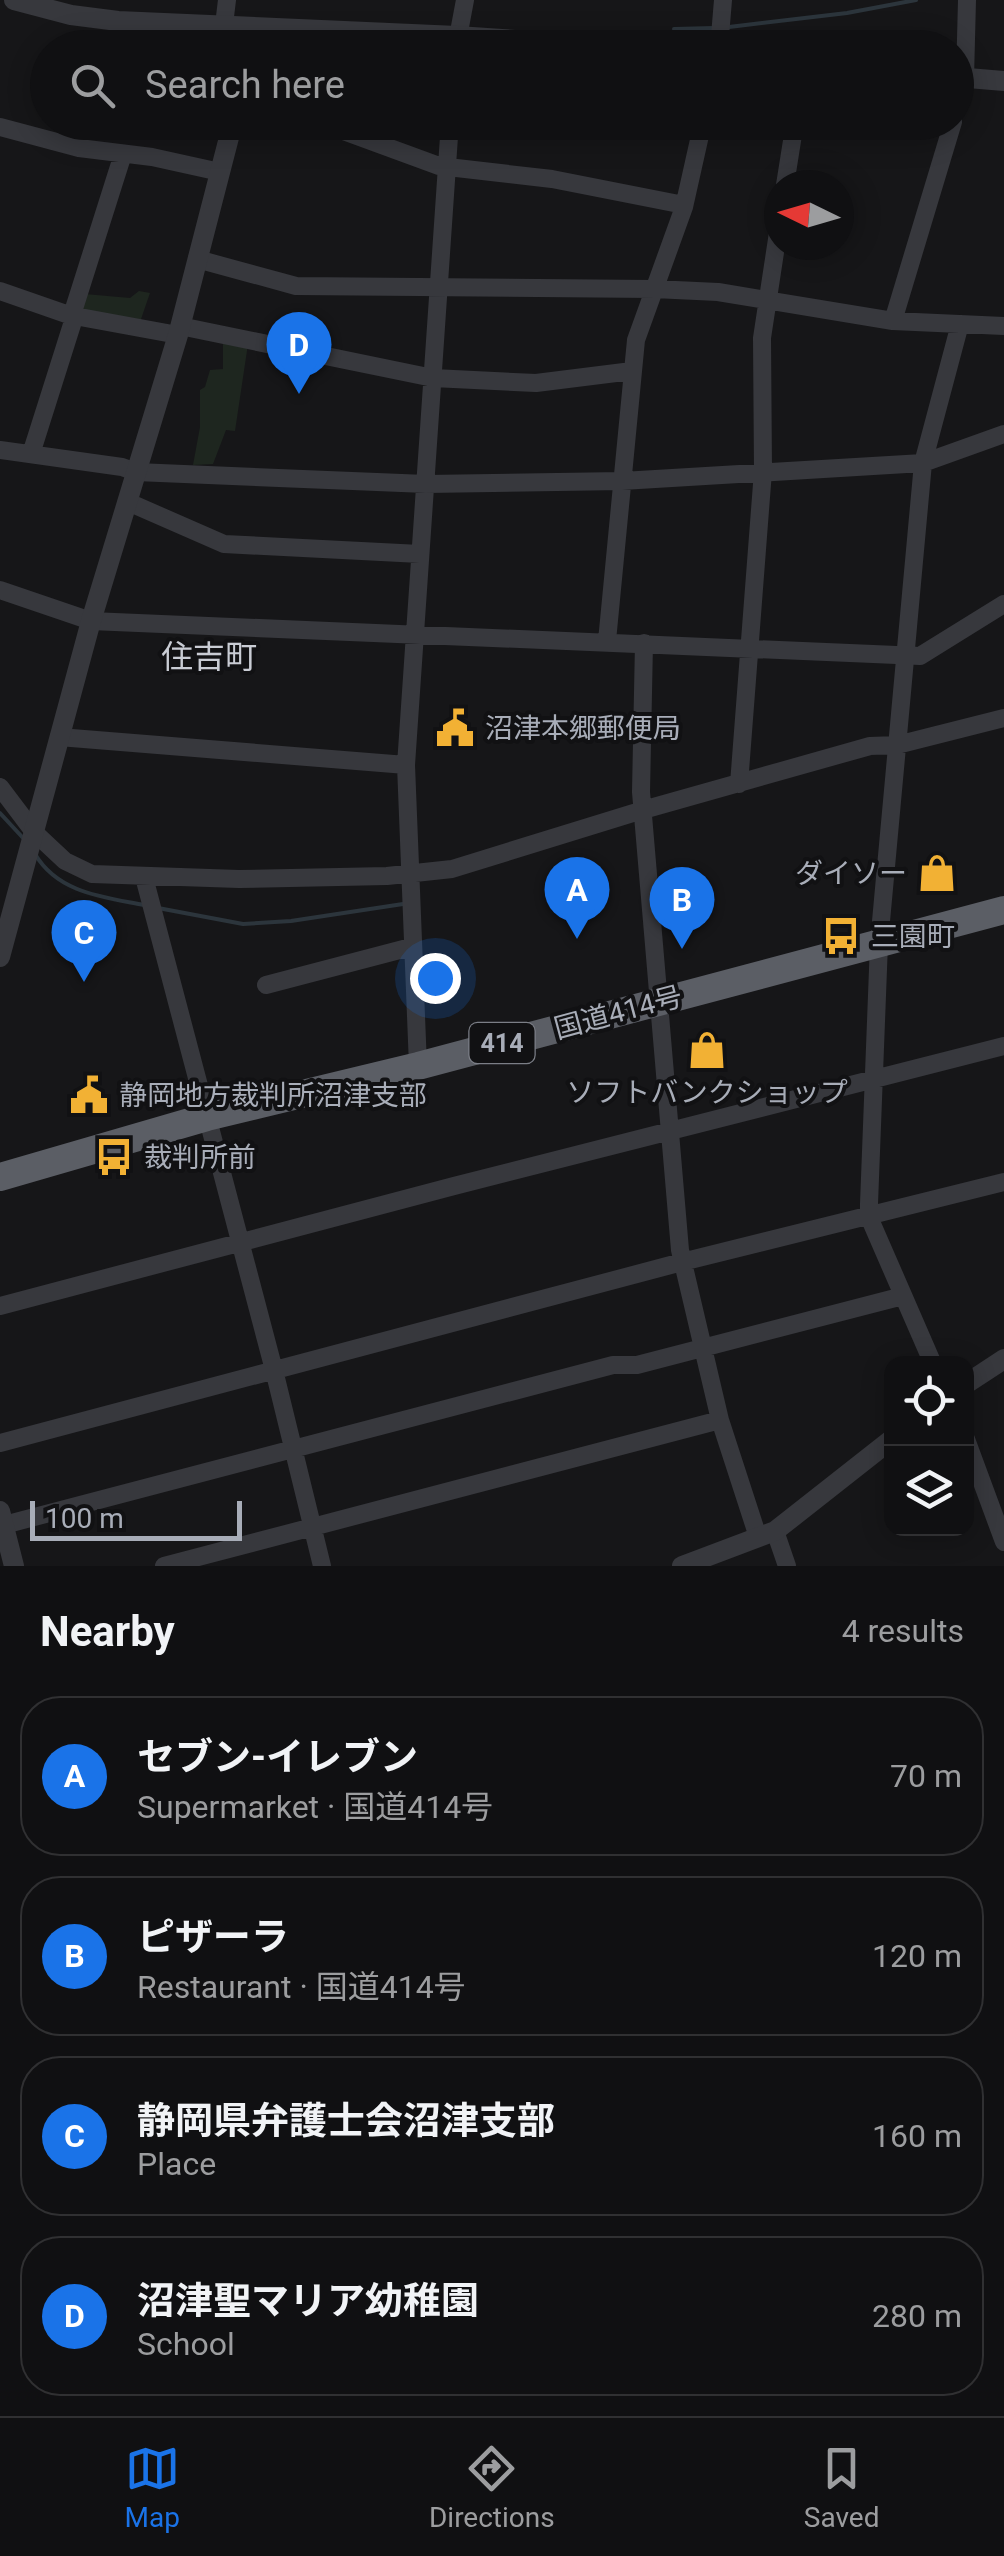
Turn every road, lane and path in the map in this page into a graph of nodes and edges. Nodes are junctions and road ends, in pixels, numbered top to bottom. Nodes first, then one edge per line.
1 (14, 0) edge
2 (226, 0) edge
3 (465, 0) edge
4 (723, 0) edge
5 (968, 0) edge
6 (118, 21) junction
7 (224, 25) junction
8 (257, 26) junction
9 (118, 30) edge
10 (256, 30) edge
11 (307, 30) edge
12 (459, 30) edge
13 (720, 30) edge
14 (965, 30) edge
15 (974, 78) edge
16 (1004, 81) edge
17 (0, 127) edge
18 (30, 135) edge
19 (49, 140) edge
20 (228, 140) edge
21 (370, 140) edge
22 (448, 140) edge
23 (699, 140) edge
24 (792, 140) edge
25 (948, 140) edge
26 (122, 154) junction
27 (446, 167) junction
28 (787, 170) edge
29 (220, 172) junction
30 (684, 204) junction
31 (197, 259) junction
32 (774, 260) edge
33 (440, 288) junction
34 (654, 288) junction
35 (0, 291) edge
36 (768, 299) junction
37 (73, 315) junction
38 (893, 321) junction
39 (960, 324) junction
40 (1004, 326) edge
41 (178, 331) junction
42 (632, 371) junction
43 (433, 378) junction
44 (1004, 434) edge
45 (0, 450) edge
46 (31, 454) junction
47 (923, 463) junction
48 (136, 472) junction
49 (763, 472) junction
50 (622, 481) junction
51 (426, 484) junction
52 (128, 502) junction
53 (420, 554) junction
54 (0, 590) edge
55 (1004, 604) edge
56 (92, 621) junction
57 (415, 632) junction
58 (608, 641) junction
59 (644, 643) junction
60 (750, 647) junction
61 (907, 655) junction
62 (1004, 718) edge
63 (59, 737) junction
64 (897, 744) junction
65 (406, 765) junction
66 (739, 784) junction
67 (0, 788) edge
68 (643, 810) junction
69 (34, 832) junction
70 (408, 875) junction
71 (144, 877) junction
72 (1004, 910) edge
73 (879, 942) junction
74 (411, 946) junction
75 (0, 957) edge
76 (266, 985) dead end
77 (656, 1001) junction
78 (1004, 1046) edge
79 (418, 1066) junction
80 (872, 1080) junction
81 (207, 1118) junction
82 (670, 1131) junction
83 (0, 1177) edge
84 (1004, 1182) edge
85 (870, 1218) junction
86 (240, 1242) junction
87 (682, 1262) junction
88 (902, 1296) junction
89 (0, 1306) edge
90 (702, 1349) junction
91 (929, 1356) edge
92 (1004, 1359) edge
93 (274, 1370) junction
94 (974, 1379) edge
95 (720, 1420) junction
96 (0, 1443) edge
97 (884, 1445) edge
98 (969, 1446) edge
99 (295, 1449) junction
100 (1, 1521) edge
101 (312, 1528) junction
102 (767, 1534) junction
103 (1004, 1542) edge
104 (690, 1565) edge
105 (14, 1566) edge
106 (164, 1566) edge
107 (322, 1566) edge
108 (787, 1566) edge

1 - 6 street
2 - 7 street
3 - 12 street
4 - 13 street
5 - 14 street
6 - 7 street
6 - 9 street
7 - 8 street
8 - 10 street
8 - 11 street
15 - 16 street
17 - 18 street
19 - 26 street
20 - 29 street
21 - 27 street
22 - 27 street
23 - 30 street
24 - 28 street
25 - 38 street
26 - 29 street
26 - 37 street
27 - 30 street
27 - 33 street
29 - 31 street
30 - 34 street
31 - 33 street
31 - 41 street
32 - 36 street
33 - 34 street
33 - 43 street
34 - 36 street
34 - 42 street
35 - 37 street
36 - 38 street
36 - 49 street
37 - 41 street
37 - 46 street
38 - 39 street
39 - 40 street
39 - 47 street
41 - 43 street
41 - 48 street
42 - 43 street
42 - 50 street
43 - 51 street
44 - 47 street
45 - 46 street
46 - 48 street
47 - 49 street
47 - 61 street
48 - 51 street
48 - 52 street
49 - 50 street
49 - 60 street
50 - 51 street
50 - 58 street
51 - 53 street
52 - 53 street
52 - 56 street
53 - 57 street
54 - 56 street
55 - 61 street
56 - 57 street
56 - 63 street
57 - 58 street
57 - 65 street
58 - 59 street
59 - 60 street
59 - 68 street
60 - 61 street
60 - 66 street
61 - 64 street
62 - 64 street
63 - 65 street
63 - 69 street
64 - 66 street
64 - 73 street
65 - 70 street
66 - 68 street
67 - 69 street
68 - 70 street
68 - 77 street
69 - 71 street
69 - 75 street
70 - 71 street
70 - 74 street
71 - 81 street
72 - 73 highway, 国道414号 / 414
73 - 77 highway, 国道414号 / 414
73 - 80 street
74 - 76 street
74 - 79 street
77 - 79 highway, 国道414号 / 414
77 - 82 street
78 - 80 street
79 - 81 highway, 国道414号 / 414
80 - 82 street
80 - 85 street
81 - 83 highway, 国道414号 / 414
81 - 86 street
82 - 86 street
82 - 87 street
84 - 85 street
85 - 87 street
85 - 88 street
86 - 89 street
86 - 93 street
87 - 90 street
87 - 93 street
88 - 90 street
88 - 91 street
90 - 95 street
90 - 99 street
92 - 94 street
93 - 96 street
93 - 99 street
95 - 101 street
95 - 102 street
97 - 102 street
98 - 103 street
99 - 100 street
99 - 101 street
100 - 105 street
101 - 106 street
101 - 107 street
102 - 104 street
102 - 108 street

